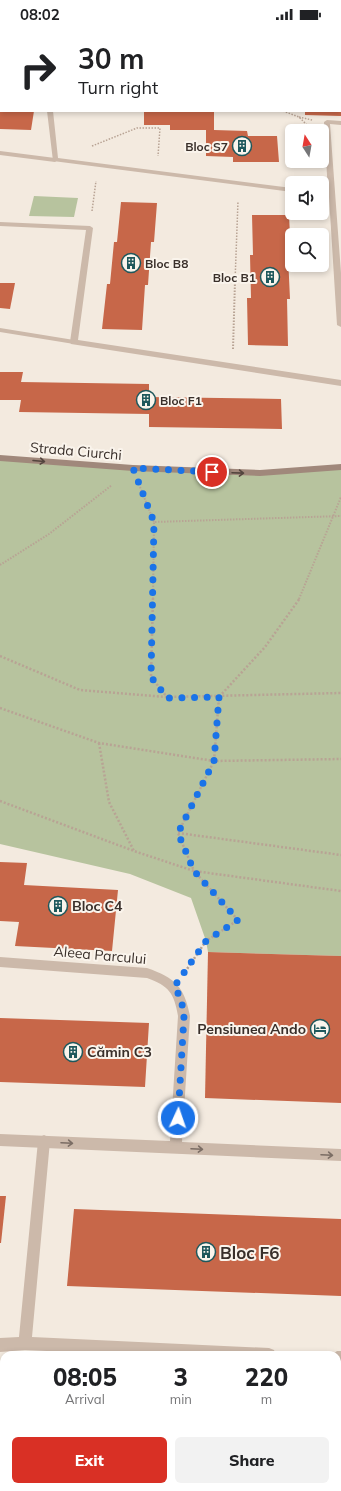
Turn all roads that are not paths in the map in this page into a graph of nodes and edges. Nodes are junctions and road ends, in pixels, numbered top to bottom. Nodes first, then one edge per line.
1 (50, 112) edge
2 (341, 123) edge
3 (0, 153) edge
4 (55, 160) junction
5 (285, 189) edge
6 (329, 195) edge
7 (332, 195) junction
8 (0, 224) edge
9 (340, 283) edge
10 (341, 325) edge
11 (0, 330) edge
12 (74, 342) junction
13 (341, 383) edge
14 (0, 458) edge
15 (341, 468) edge
16 (0, 962) edge
17 (0, 1140) edge
18 (44, 1142) junction
19 (176, 1148) junction
20 (341, 1155) edge
21 (25, 1343) junction
22 (0, 1345) edge
23 (188, 1351) edge

1 - 4 street
2 - 7 street
3 - 4 street
4 - 5 street
6 - 7 street
7 - 9 street
8 - 12 street
9 - 10 street
11 - 12 street
12 - 13 street
14 -> 15 street, Strada Ciurchi
16 - 19 street, Aleea Parcului
17 - 18 street
18 -> 19 street
18 - 21 street
19 -> 20 street
21 - 22 street
21 - 23 street

